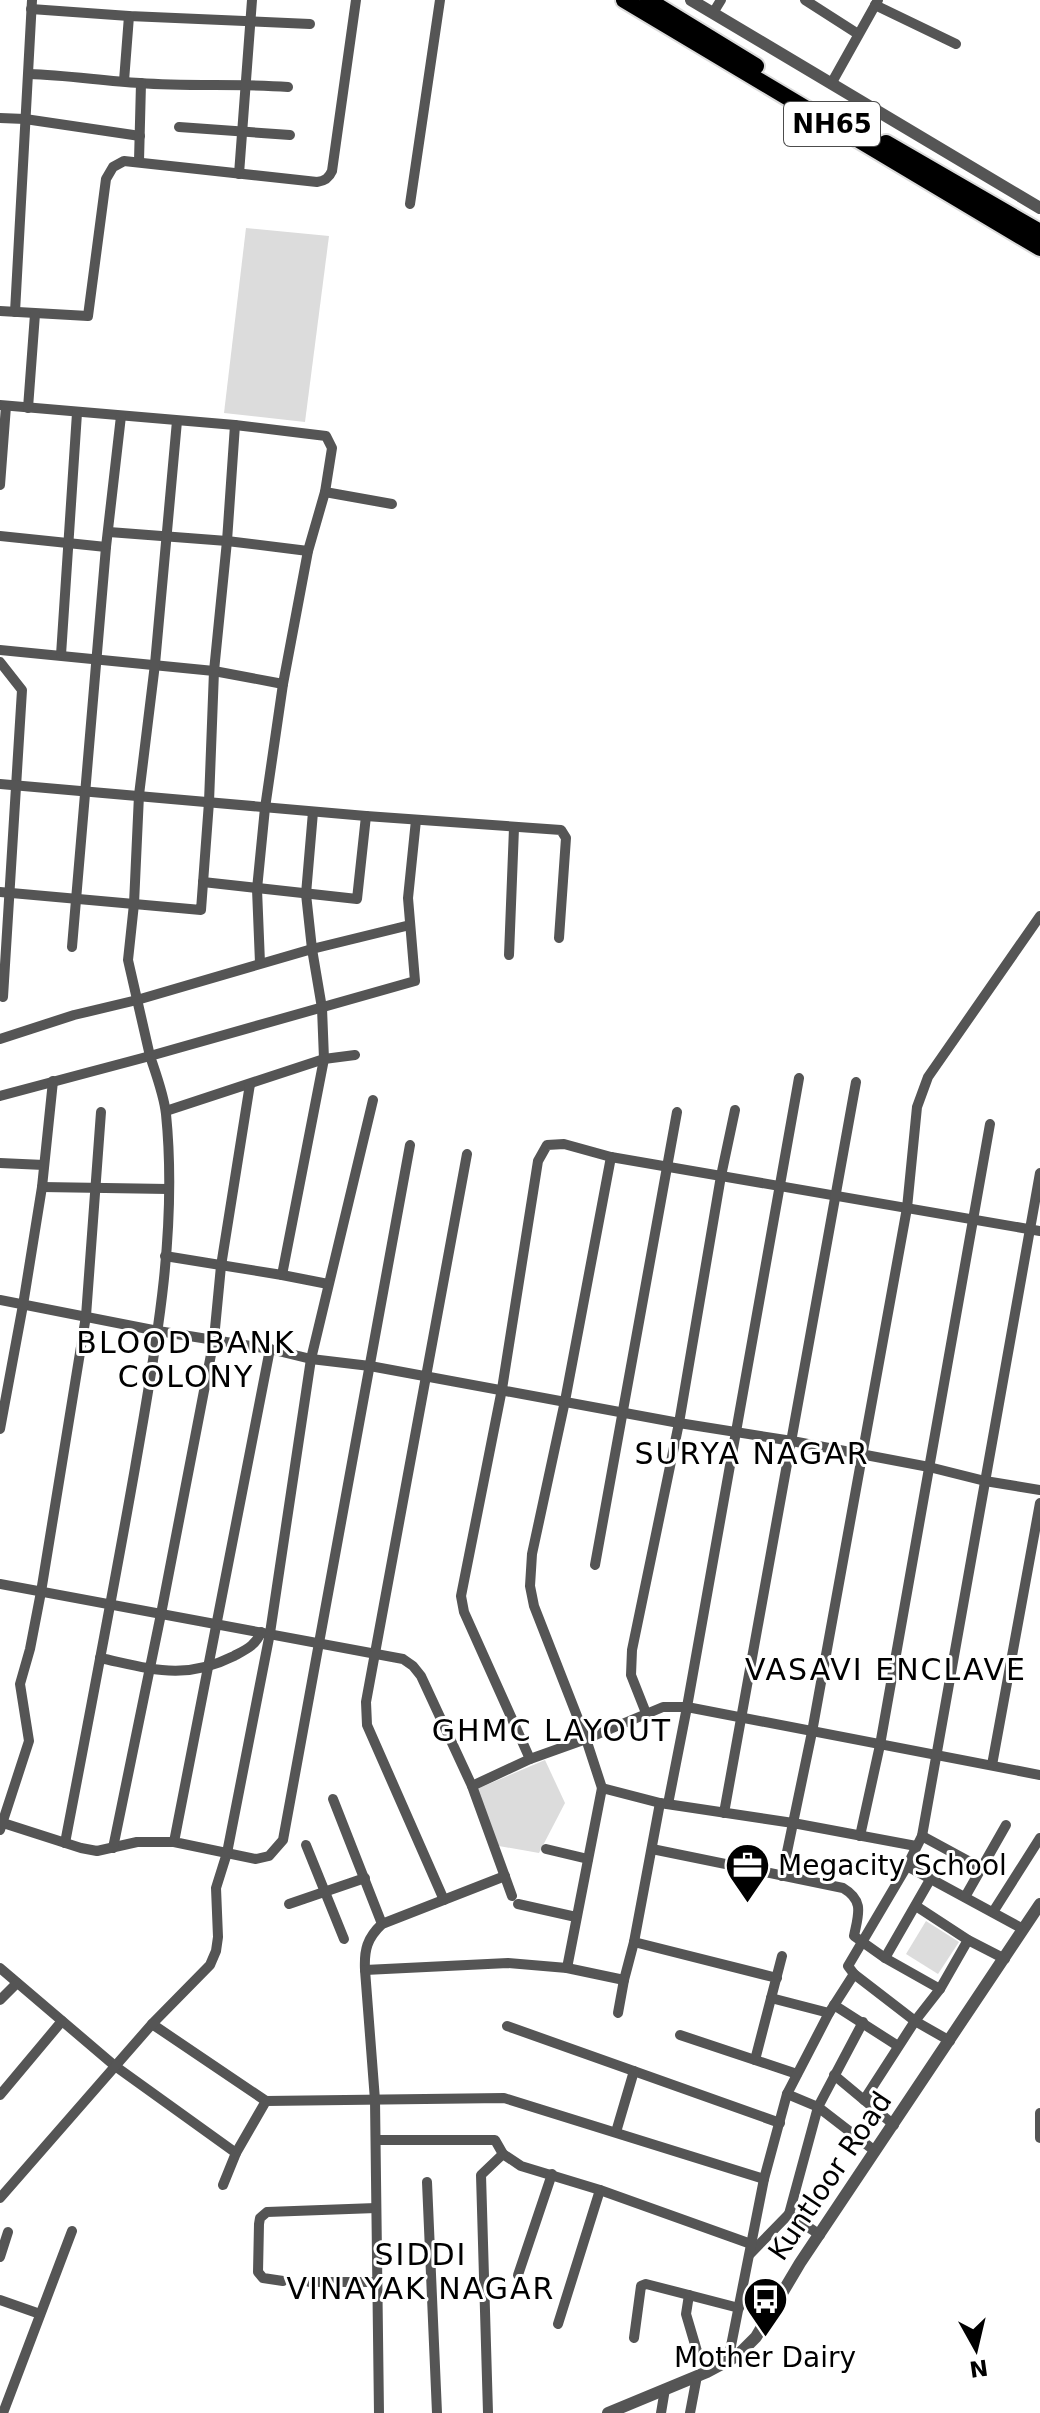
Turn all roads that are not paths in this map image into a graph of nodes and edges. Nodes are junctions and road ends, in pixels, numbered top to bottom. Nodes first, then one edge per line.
1 (252, 0) edge
2 (356, 0) edge
3 (440, 0) edge
4 (624, 0) edge
5 (648, 0) edge
6 (691, 0) edge
7 (721, 0) edge
8 (805, 0) edge
9 (877, 2) edge
10 (31, 4) edge
11 (713, 13) junction
12 (129, 16) junction
13 (250, 20) junction
14 (310, 24) dead end
15 (858, 34) junction
16 (956, 44) dead end
17 (29, 74) junction
18 (124, 81) junction
19 (141, 83) junction
20 (246, 84) junction
21 (831, 84) junction
22 (288, 87) dead end
23 (0, 118) edge
24 (25, 119) junction
25 (179, 127) dead end
26 (243, 132) junction
27 (290, 135) dead end
28 (140, 136) junction
29 (139, 161) junction
30 (239, 174) junction
31 (410, 204) dead end
32 (1040, 208) edge
33 (1040, 232) edge
34 (1040, 248) edge
35 (0, 311) edge
36 (15, 312) junction
37 (35, 314) junction
38 (3, 405) edge
39 (28, 408) junction
40 (77, 413) junction
41 (121, 416) junction
42 (177, 421) junction
43 (235, 425) junction
44 (0, 485) edge
45 (325, 492) junction
46 (392, 504) dead end
47 (109, 532) junction
48 (0, 536) edge
49 (167, 536) junction
50 (227, 541) junction
51 (68, 543) junction
52 (106, 547) junction
53 (308, 551) junction
54 (0, 650) edge
55 (61, 655) junction
56 (96, 658) junction
57 (0, 662) edge
58 (155, 664) junction
59 (214, 671) junction
60 (283, 684) junction
61 (0, 784) edge
62 (15, 786) junction
63 (85, 792) junction
64 (139, 795) junction
65 (209, 802) junction
66 (265, 808) junction
67 (313, 812) junction
68 (366, 816) junction
69 (416, 820) junction
70 (514, 828) junction
71 (203, 882) junction
72 (257, 889) junction
73 (5, 893) edge
74 (306, 894) junction
75 (76, 899) junction
76 (134, 904) junction
77 (1040, 916) edge
78 (410, 925) junction
79 (559, 938) dead end
80 (72, 947) dead end
81 (312, 949) junction
82 (509, 955) dead end
83 (260, 963) junction
84 (3, 997) dead end
85 (137, 1000) junction
86 (322, 1008) junction
87 (0, 1039) edge
88 (355, 1055) dead end
89 (150, 1056) junction
90 (324, 1059) junction
91 (799, 1078) dead end
92 (53, 1081) junction
93 (856, 1082) dead end
94 (250, 1084) junction
95 (0, 1096) edge
96 (373, 1100) dead end
97 (735, 1110) dead end
98 (166, 1111) junction
99 (101, 1112) dead end
100 (677, 1112) dead end
101 (990, 1124) dead end
102 (410, 1145) dead end
103 (467, 1154) dead end
104 (611, 1157) junction
105 (0, 1163) edge
106 (44, 1165) junction
107 (668, 1166) junction
108 (1040, 1173) edge
109 (721, 1176) junction
110 (780, 1186) junction
111 (42, 1187) junction
112 (96, 1187) junction
113 (168, 1189) junction
114 (836, 1196) junction
115 (907, 1208) junction
116 (972, 1219) junction
117 (1035, 1230) edge
118 (165, 1256) junction
119 (221, 1266) junction
120 (282, 1275) junction
121 (328, 1284) junction
122 (0, 1300) edge
123 (23, 1305) junction
124 (86, 1316) junction
125 (158, 1331) junction
126 (214, 1339) junction
127 (270, 1349) junction
128 (311, 1359) junction
129 (370, 1366) junction
130 (427, 1376) junction
131 (502, 1389) junction
132 (565, 1401) junction
133 (623, 1411) junction
134 (679, 1423) junction
135 (0, 1429) edge
136 (737, 1432) junction
137 (792, 1441) junction
138 (863, 1455) junction
139 (929, 1467) junction
140 (985, 1481) junction
141 (1040, 1490) edge
142 (1040, 1503) edge
143 (595, 1565) dead end
144 (0, 1584) edge
145 (41, 1592) junction
146 (111, 1605) junction
147 (161, 1614) junction
148 (217, 1624) junction
149 (266, 1633) junction
150 (320, 1643) junction
151 (376, 1653) junction
152 (100, 1658) junction
153 (209, 1667) junction
154 (150, 1669) junction
155 (687, 1707) junction
156 (646, 1713) junction
157 (742, 1717) junction
158 (812, 1732) junction
159 (586, 1739) junction
160 (880, 1745) junction
161 (937, 1755) junction
162 (530, 1759) junction
163 (992, 1765) junction
164 (1040, 1775) edge
165 (472, 1786) junction
166 (602, 1788) junction
167 (333, 1799) dead end
168 (664, 1803) junction
169 (724, 1813) junction
170 (793, 1823) junction
171 (1, 1825) edge
172 (1006, 1825) dead end
173 (860, 1836) junction
174 (1040, 1838) edge
175 (919, 1841) junction
176 (174, 1842) junction
177 (65, 1843) junction
178 (306, 1845) dead end
179 (113, 1848) junction
180 (546, 1849) dead end
181 (652, 1849) junction
182 (227, 1853) junction
183 (588, 1859) junction
184 (907, 1866) junction
185 (981, 1868) junction
186 (505, 1876) junction
187 (782, 1876) junction
188 (365, 1878) junction
189 (931, 1878) junction
190 (324, 1892) junction
191 (965, 1897) junction
192 (444, 1900) junction
193 (289, 1904) dead end
194 (1040, 1904) edge
195 (916, 1906) junction
196 (993, 1912) junction
197 (576, 1917) junction
198 (382, 1924) junction
199 (1023, 1929) junction
200 (344, 1939) dead end
201 (968, 1940) junction
202 (634, 1942) junction
203 (861, 1943) junction
204 (782, 1956) dead end
205 (885, 1958) junction
206 (1005, 1959) junction
207 (0, 1968) edge
208 (567, 1968) junction
209 (365, 1970) junction
210 (854, 1974) junction
211 (777, 1978) junction
212 (624, 1980) junction
213 (17, 1983) junction
214 (940, 1989) junction
215 (771, 1998) junction
216 (0, 2000) edge
217 (832, 2009) junction
218 (618, 2013) dead end
219 (62, 2021) junction
220 (915, 2021) junction
221 (863, 2022) junction
222 (152, 2024) junction
223 (507, 2026) dead end
224 (680, 2035) dead end
225 (950, 2041) junction
226 (898, 2046) junction
227 (755, 2060) junction
228 (115, 2066) junction
229 (634, 2071) junction
230 (797, 2074) junction
231 (834, 2075) junction
232 (787, 2094) junction
233 (0, 2095) edge
234 (375, 2100) junction
235 (864, 2100) junction
236 (266, 2101) junction
237 (818, 2107) junction
238 (1040, 2113) edge
239 (780, 2123) junction
240 (894, 2125) junction
241 (616, 2132) junction
242 (1040, 2138) edge
243 (376, 2140) junction
244 (875, 2151) junction
245 (236, 2153) junction
246 (503, 2154) junction
247 (552, 2174) junction
248 (764, 2179) junction
249 (427, 2182) dead end
250 (223, 2185) dead end
251 (600, 2190) junction
252 (0, 2198) edge
253 (376, 2208) junction
254 (789, 2214) junction
255 (72, 2231) dead end
256 (8, 2232) dead end
257 (820, 2235) junction
258 (750, 2250) junction
259 (0, 2257) edge
260 (518, 2275) dead end
261 (283, 2281) dead end
262 (309, 2282) dead end
263 (377, 2282) junction
264 (689, 2295) junction
265 (0, 2300) edge
266 (739, 2308) junction
267 (40, 2314) junction
268 (558, 2324) dead end
269 (634, 2338) dead end
270 (699, 2358) dead end
271 (728, 2361) junction
272 (697, 2376) junction
273 (665, 2389) junction
274 (3, 2413) edge
275 (379, 2413) edge
276 (437, 2413) edge
277 (488, 2413) edge
278 (608, 2413) edge
279 (661, 2413) edge
280 (690, 2413) edge

1 - 13 street
2 - 30 street
3 - 31 street
4 - 34 highway, NH65
5 - 33 highway, NH65
6 - 11 street
7 - 11 street
8 - 15 street
9 - 15 street
9 - 16 street
10 - 12 street
10 - 17 street
11 - 21 street
12 - 13 street
12 - 18 street
13 - 14 street
13 - 20 street
15 - 21 street
17 - 18 street
17 - 24 street
18 - 19 street
19 - 20 street
19 - 28 street
20 - 22 street
20 - 26 street
21 - 32 street
23 - 24 street
24 - 28 street
24 - 36 street
25 - 26 street
26 - 27 street
26 - 30 street
28 - 29 street
29 - 30 street
29 - 37 street
35 - 36 street
36 - 37 street
37 - 39 street
38 - 39 street
38 - 44 street
39 - 40 street
40 - 41 street
40 - 51 street
41 - 42 street
41 - 47 street
42 - 43 street
42 - 49 street
43 - 45 street
43 - 50 street
45 - 46 street
45 - 53 street
47 - 49 street
47 - 52 street
48 - 51 street
49 - 50 street
49 - 58 street
50 - 53 street
50 - 59 street
51 - 52 street
51 - 55 street
52 - 56 street
53 - 60 street
54 - 55 street
55 - 56 street
56 - 58 street
56 - 63 street
57 - 62 street
58 - 59 street
58 - 64 street
59 - 60 street
59 - 65 street
60 - 66 street
61 - 62 street
62 - 63 street
62 - 73 street
63 - 64 street
63 - 75 street
64 - 65 street
64 - 76 street
65 - 66 street
65 - 71 street
66 - 67 street
66 - 72 street
67 - 68 street
67 - 74 street
68 - 69 street
68 - 74 street
69 - 70 street
69 - 78 street
70 - 79 street
70 - 82 street
71 - 72 street
71 - 76 street
72 - 74 street
72 - 83 street
73 - 75 street
73 - 84 street
74 - 81 street
75 - 76 street
75 - 80 street
76 - 85 street
77 - 115 street
78 - 81 street
78 - 86 street
81 - 83 street
81 - 86 street
83 - 85 street
85 - 87 street
85 - 89 street
86 - 89 street
86 - 90 street
88 - 90 street
89 - 92 street
89 - 98 street
90 - 94 street
90 - 120 street
91 - 110 street
92 - 95 street
92 - 106 street
93 - 114 street
94 - 98 street
94 - 119 street
96 - 121 street
97 - 109 street
98 - 113 street
99 - 112 street
100 - 107 street
101 - 116 street
102 - 129 street
103 - 130 street
104 - 107 street
104 - 131 street
104 - 132 street
105 - 106 street
106 - 111 street
107 - 109 street
107 - 133 street
108 - 117 street
109 - 110 street
109 - 134 street
110 - 114 street
110 - 136 street
111 - 112 street
111 - 123 street
112 - 113 street
112 - 124 street
113 - 118 street
114 - 115 street
114 - 137 street
115 - 116 street
115 - 138 street
116 - 117 street
116 - 139 street
117 - 140 street
118 - 119 street
118 - 125 street
119 - 120 street
119 - 126 street
120 - 121 street
121 - 128 street
122 - 123 street
123 - 124 street
123 - 135 street
124 - 125 street
124 - 145 street
125 - 126 street
125 - 146 street
126 - 127 street
126 - 147 street
127 - 128 street
127 - 148 street
128 - 129 street
128 - 149 street
129 - 130 street
129 - 150 street
130 - 131 street
130 - 151 street
131 - 132 street
131 - 162 street
132 - 133 street
132 - 159 street
133 - 134 street
133 - 143 street
134 - 136 street
134 - 156 street
136 - 137 street
136 - 155 street
137 - 138 street
137 - 157 street
138 - 139 street
138 - 158 street
139 - 140 street
139 - 160 street
140 - 141 street
140 - 161 street
142 - 163 street
144 - 145 street
145 - 146 street
145 - 171 street
146 - 147 street
146 - 152 street
147 - 148 street
147 - 154 street
148 - 149 street
148 - 153 street
149 - 150 street
149 - 153 street
149 - 182 street
150 - 151 street
150 - 182 street
151 - 165 street
151 - 192 street
152 - 154 street
152 - 177 street
153 - 154 street
153 - 176 street
154 - 179 street
155 - 156 street
155 - 157 street
155 - 168 street
156 - 159 street
157 - 158 street
157 - 169 street
158 - 160 street
158 - 170 street
159 - 162 street
159 - 166 street
160 - 161 street
160 - 173 street
161 - 163 street
161 - 175 street
162 - 165 street
163 - 164 street
165 - 186 street
166 - 168 street
166 - 183 street
167 - 188 street
168 - 169 street
168 - 181 street
169 - 170 street
170 - 173 street
170 - 187 street
171 - 177 street
172 - 185 street
173 - 175 street
174 - 196 street
175 - 184 street
175 - 185 street
176 - 179 street
176 - 182 street
177 - 179 street
178 - 190 street
180 - 183 street
181 - 187 street
181 - 202 street
182 - 222 street
183 - 197 street
184 - 189 street
184 - 203 street
185 - 191 street
186 - 192 street
186 - 197 street
187 - 203 street
188 - 190 street
188 - 198 street
189 - 191 street
189 - 195 street
190 - 193 street
190 - 200 street
191 - 196 street
192 - 198 street
194 - 199 street, Kuntloor Road
195 - 201 street
195 - 205 street
196 - 199 street
197 - 208 street
198 - 209 street
199 - 206 street, Kuntloor Road
201 - 206 street
201 - 214 street
202 - 211 street
202 - 212 street
203 - 205 street
203 - 210 street
204 - 211 street
205 - 214 street
206 - 225 street, Kuntloor Road
207 - 213 street
208 - 209 street
208 - 212 street
209 - 234 street
210 - 217 street
210 - 220 street
211 - 215 street
212 - 218 street
213 - 216 street
213 - 219 street
214 - 220 street
215 - 217 street
215 - 227 street
217 - 221 street
217 - 230 street
219 - 228 street
219 - 233 street
220 - 225 street
220 - 226 street
221 - 226 street
221 - 231 street
222 - 228 street
222 - 236 street
223 - 229 street
224 - 227 street
225 - 240 street, Kuntloor Road
226 - 235 street
227 - 230 street
228 - 245 street
228 - 252 street
229 - 239 street
229 - 241 street
230 - 232 street
231 - 235 street
231 - 237 street
232 - 237 street
232 - 239 street
234 - 236 street
234 - 241 street
234 - 243 street
235 - 240 street
236 - 245 street
237 - 244 street
237 - 254 street
238 - 242 street
239 - 248 street
240 - 244 street, Kuntloor Road
241 - 248 street
243 - 246 street
243 - 253 street
244 - 257 street, Kuntloor Road
245 - 250 street
246 - 247 street
246 - 277 street
247 - 251 street
247 - 260 street
248 - 258 street
249 - 276 street
251 - 258 street
251 - 268 street
253 - 261 street
253 - 263 street
254 - 257 street
254 - 258 street
255 - 267 street
256 - 259 street
257 - 271 street, Kuntloor Road
258 - 266 street
262 - 263 street
263 - 275 street
264 - 266 street
264 - 269 street
264 - 270 street
265 - 267 street
266 - 271 street
267 - 274 street
271 - 272 street, Kuntloor Road
272 - 273 street, Kuntloor Road
272 - 280 street
273 - 278 street, Kuntloor Road
273 - 279 street

